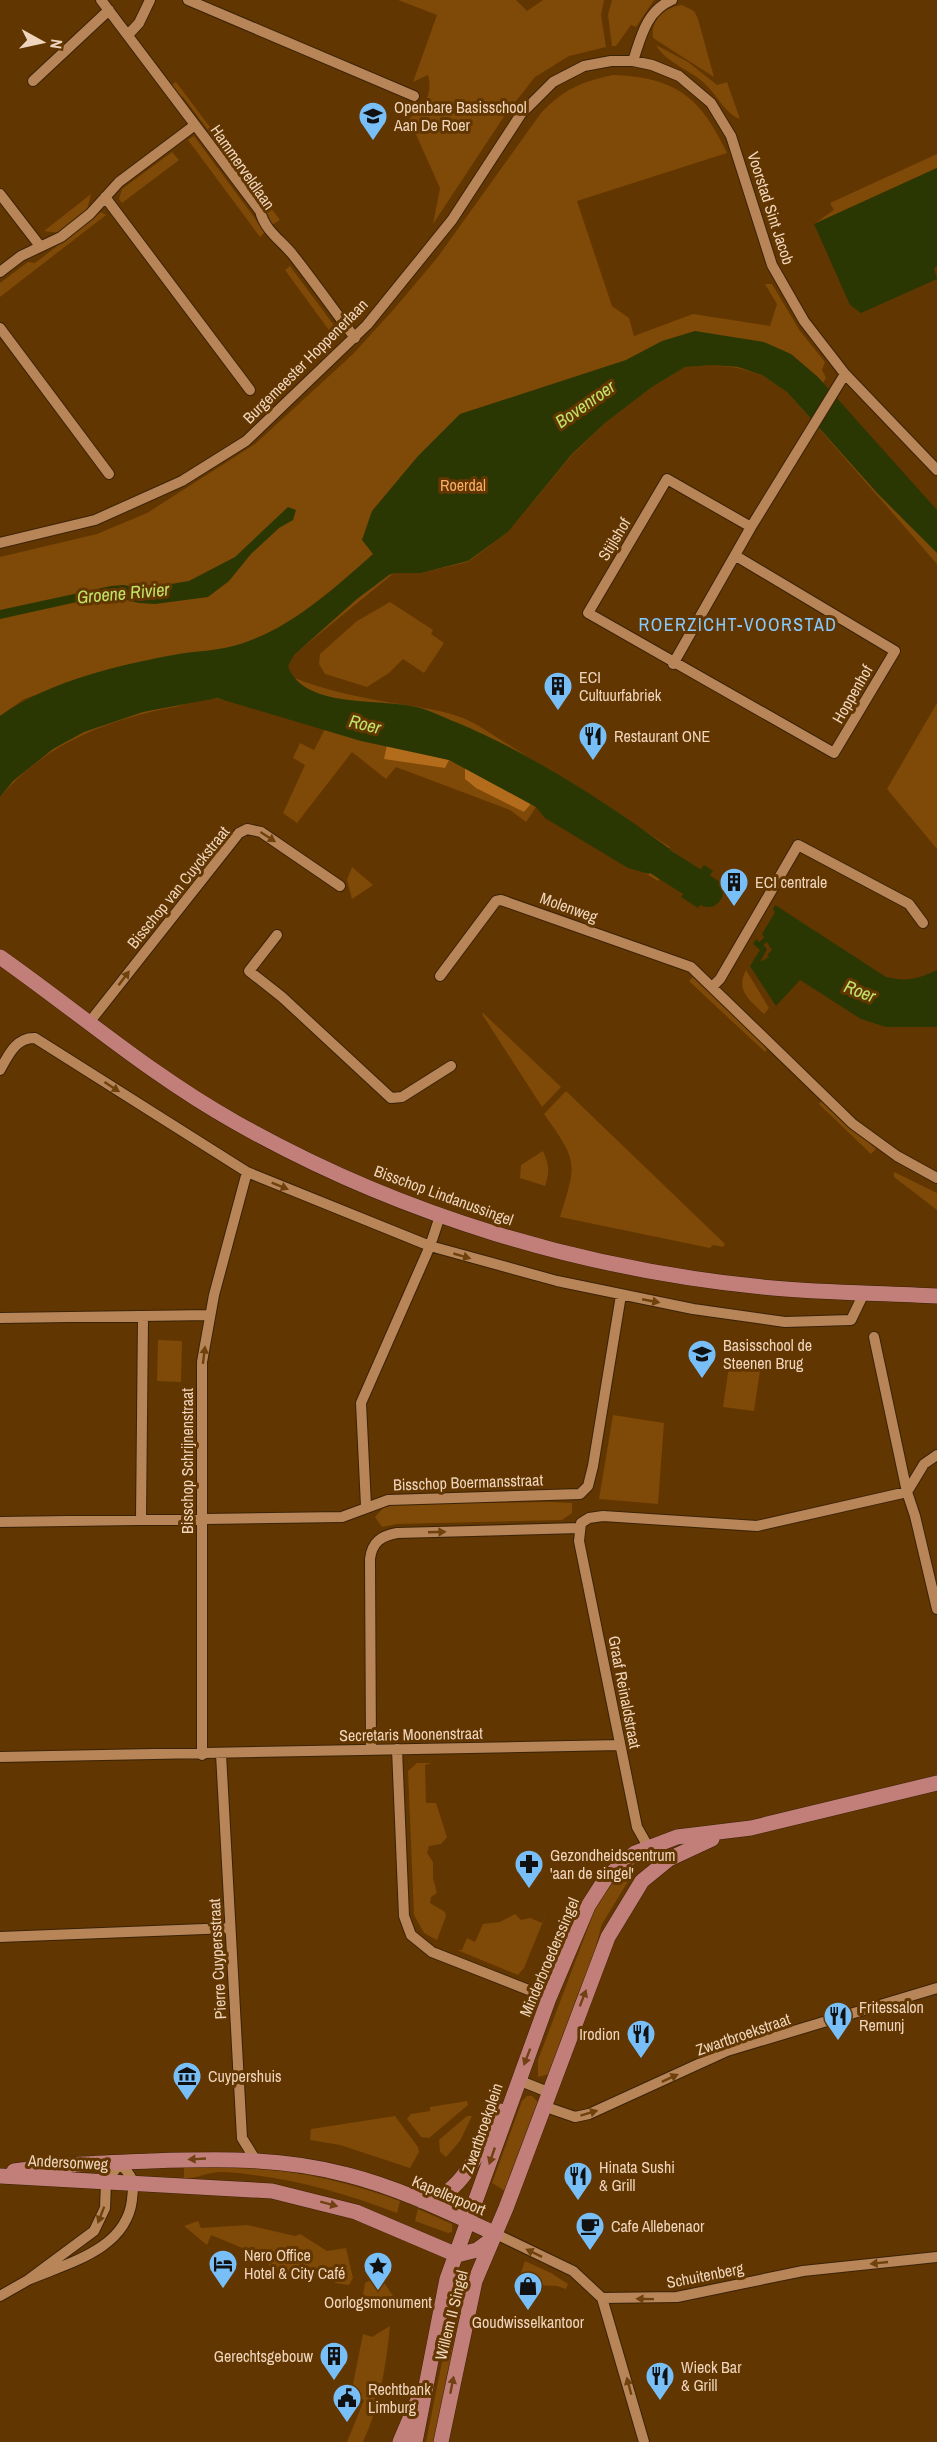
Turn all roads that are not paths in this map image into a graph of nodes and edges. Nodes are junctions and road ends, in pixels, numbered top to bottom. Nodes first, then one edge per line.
1 (101, 0) edge
2 (150, 0) edge
3 (188, 0) edge
4 (672, 0) edge
5 (109, 10) junction
6 (128, 35) junction
7 (611, 61) joint
8 (633, 61) junction
9 (33, 81) dead end
10 (414, 96) dead end
11 (195, 125) junction
12 (0, 194) edge
13 (105, 197) junction
14 (40, 246) junction
15 (0, 272) edge
16 (0, 328) edge
17 (355, 338) junction
18 (845, 374) junction
19 (250, 390) dead end
20 (937, 470) edge
21 (109, 474) dead end
22 (751, 527) junction
23 (0, 543) edge
24 (735, 556) junction
25 (673, 664) junction
26 (340, 886) dead end
27 (923, 923) dead end
28 (277, 934) dead end
29 (0, 957) edge
30 (440, 976) dead end
31 (712, 987) junction
32 (88, 1024) junction
33 (451, 1066) dead end
34 (0, 1070) edge
35 (247, 1173) junction
36 (937, 1178) edge
37 (440, 1216) junction
38 (430, 1246) junction
39 (864, 1293) junction
40 (621, 1295) junction
41 (937, 1296) edge
42 (210, 1315) junction
43 (143, 1317) junction
44 (0, 1318) edge
45 (874, 1337) dead end
46 (937, 1455) edge
47 (907, 1492) junction
48 (366, 1506) junction
49 (201, 1518) junction
50 (141, 1519) junction
51 (0, 1522) edge
52 (581, 1524) junction
53 (937, 1609) edge
54 (620, 1745) junction
55 (397, 1749) junction
56 (371, 1750) junction
57 (221, 1754) junction
58 (202, 1755) junction
59 (0, 1757) edge
60 (937, 1783) edge
61 (732, 1832) junction
62 (647, 1848) junction
63 (659, 1866) junction
64 (230, 1928) junction
65 (0, 1937) edge
66 (937, 1988) edge
67 (549, 1998) junction
68 (518, 2080) junction
69 (545, 2099) junction
70 (255, 2159) junction
71 (120, 2163) junction
72 (0, 2174) edge
73 (106, 2182) junction
74 (133, 2183) junction
75 (422, 2201) junction
76 (469, 2222) junction
77 (496, 2234) junction
78 (457, 2255) junction
79 (937, 2257) edge
80 (28, 2280) junction
81 (0, 2296) edge
82 (602, 2298) junction
83 (424, 2388) junction
84 (400, 2442) edge
85 (415, 2442) edge
86 (441, 2442) edge
87 (644, 2442) edge

1 - 5 street, Hammerveldlaan
2 - 6 street
3 - 10 street
4 - 8 street
5 - 6 street, Hammerveldlaan
5 - 9 street
6 - 11 street, Hammerveldlaan
7 - 8 street, Voorstad Sint Jacob
7 - 17 street, Burgemeester Hoppenerlaan
8 - 18 street, Voorstad Sint Jacob
11 - 13 street
11 - 17 street, Hammerveldlaan
12 - 14 street
13 - 14 street
13 - 19 street
14 - 15 street
16 - 21 street
17 - 23 street, Burgemeester Hoppenerlaan
18 - 20 street, Voorstad Sint Jacob
18 - 22 street
22 - 24 street
22 - 25 street, Stijlshof
24 - 25 street
24 - 25 street, Hoppenhof
32 -> 26 street, Bisschop van Cuyckstraat
27 - 31 street
28 - 33 street
29 - 32 main road, Bisschop Lindanussingel
30 - 31 street, Molenweg
31 - 36 street, Molenweg
32 - 37 main road, Bisschop Lindanussingel
34 -> 35 street
35 -> 38 street
35 - 42 street, Bisschop Schrijnenstraat
37 - 38 street
37 - 39 main road, Bisschop Lindanussingel
38 -> 40 street
38 - 48 street
40 -> 39 street
39 - 41 main road, Bisschop Lindanussingel
40 - 48 street, Bisschop Boermansstraat
42 - 43 street
49 -> 42 street, Bisschop Schrijnenstraat
43 - 44 street
43 - 50 street
45 - 47 street
46 - 47 street
47 - 52 street
47 - 53 street
48 - 49 street, Bisschop Boermansstraat
49 - 50 street, Bisschop Boermansstraat
49 - 58 street, Bisschop Schrijnenstraat
50 - 51 street, Bisschop Boermansstraat
52 - 54 street, Graaf Reinaldstraat
56 -> 52 street
54 - 55 street, Secretaris Moonenstraat
54 - 62 street, Graaf Reinaldstraat
55 - 56 street, Secretaris Moonenstraat
55 - 67 street
56 - 57 street, Secretaris Moonenstraat
57 - 58 street, Secretaris Moonenstraat
57 - 64 street, Pierre Cuypersstraat
58 - 59 street, Secretaris Moonenstraat
60 - 61 main road, Minderbroederssingel
61 - 62 main road, Minderbroederssingel
61 - 63 main road, Minderbroederssingel
62 - 63 street, Graaf Reinaldstraat
62 - 67 main road, Minderbroederssingel
69 -> 63 main road, Minderbroederssingel
64 - 65 street
64 - 70 street, Pierre Cuypersstraat
69 -> 66 street, Zwartbroekstraat
67 -> 68 main road, Minderbroederssingel
68 - 69 street, Zwartbroekstraat
68 - 75 main road
68 -> 76 main road, Zwartbroekplein
69 - 77 main road
70 -> 71 main road, Kapellerpoort
70 - 75 main road, Kapellerpoort
71 - 72 main road, Andersonweg
71 - 73 street
71 - 74 street
72 - 73 main road, Andersonweg
73 - 74 main road, Andersonweg
73 -> 80 street
74 -> 78 main road
74 - 80 street
75 - 76 main road, Kapellerpoort
76 - 77 main road, Kapellerpoort
76 - 78 main road, Zwartbroekplein
77 - 78 main road, Kapellerpoort
82 -> 77 street
86 -> 77 main road, Willem II Singel
78 - 83 main road, Willem II Singel
79 -> 82 street, Schuitenberg
80 - 81 street
87 -> 82 street
83 - 84 main road, Willem II Singel
83 - 85 main road, Willem II Singel

